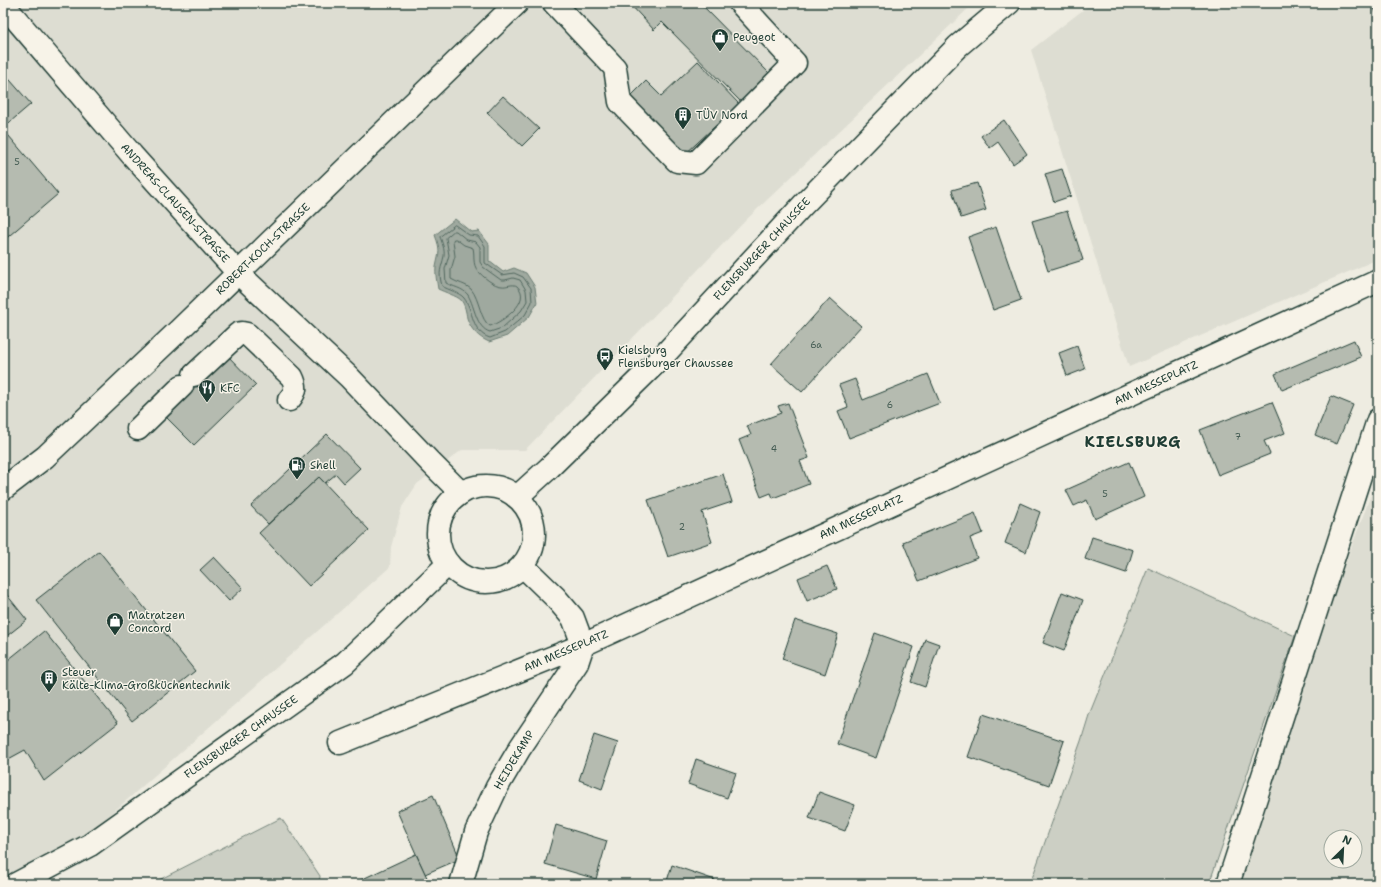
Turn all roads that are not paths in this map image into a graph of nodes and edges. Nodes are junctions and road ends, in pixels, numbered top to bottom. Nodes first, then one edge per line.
1 (517, 3) edge
2 (554, 3) edge
3 (740, 3) edge
4 (1009, 3) edge
5 (3, 4) edge
6 (238, 273) junction
7 (1378, 281) edge
8 (290, 400) dead end
9 (1378, 420) edge
10 (138, 429) dead end
11 (3, 489) edge
12 (461, 493) junction
13 (517, 497) junction
14 (448, 564) junction
15 (523, 566) junction
16 (583, 645) junction
17 (340, 744) dead end
18 (16, 884) edge
19 (462, 884) edge
20 (1228, 884) edge

1 - 6 street, ROBERT-KOCH-STRASSE
2 - 3 street
4 - 13 street, FLENSBURGER CHAUSSEE
5 - 6 street, ANDREAS-CLAUSEN-STRASSE
6 - 11 street, ROBERT-KOCH-STRASSE
6 - 12 street, ANDREAS-CLAUSEN-STRASSE
7 - 16 street, AM MESSEPLATZ
8 - 10 street
9 - 20 street
12 - 13 street
12 - 14 street
13 - 15 street
14 - 15 street
14 - 18 street, FLENSBURGER CHAUSSEE
15 - 16 street
16 - 17 street, AM MESSEPLATZ
16 - 19 street, HEIDEKAMP

